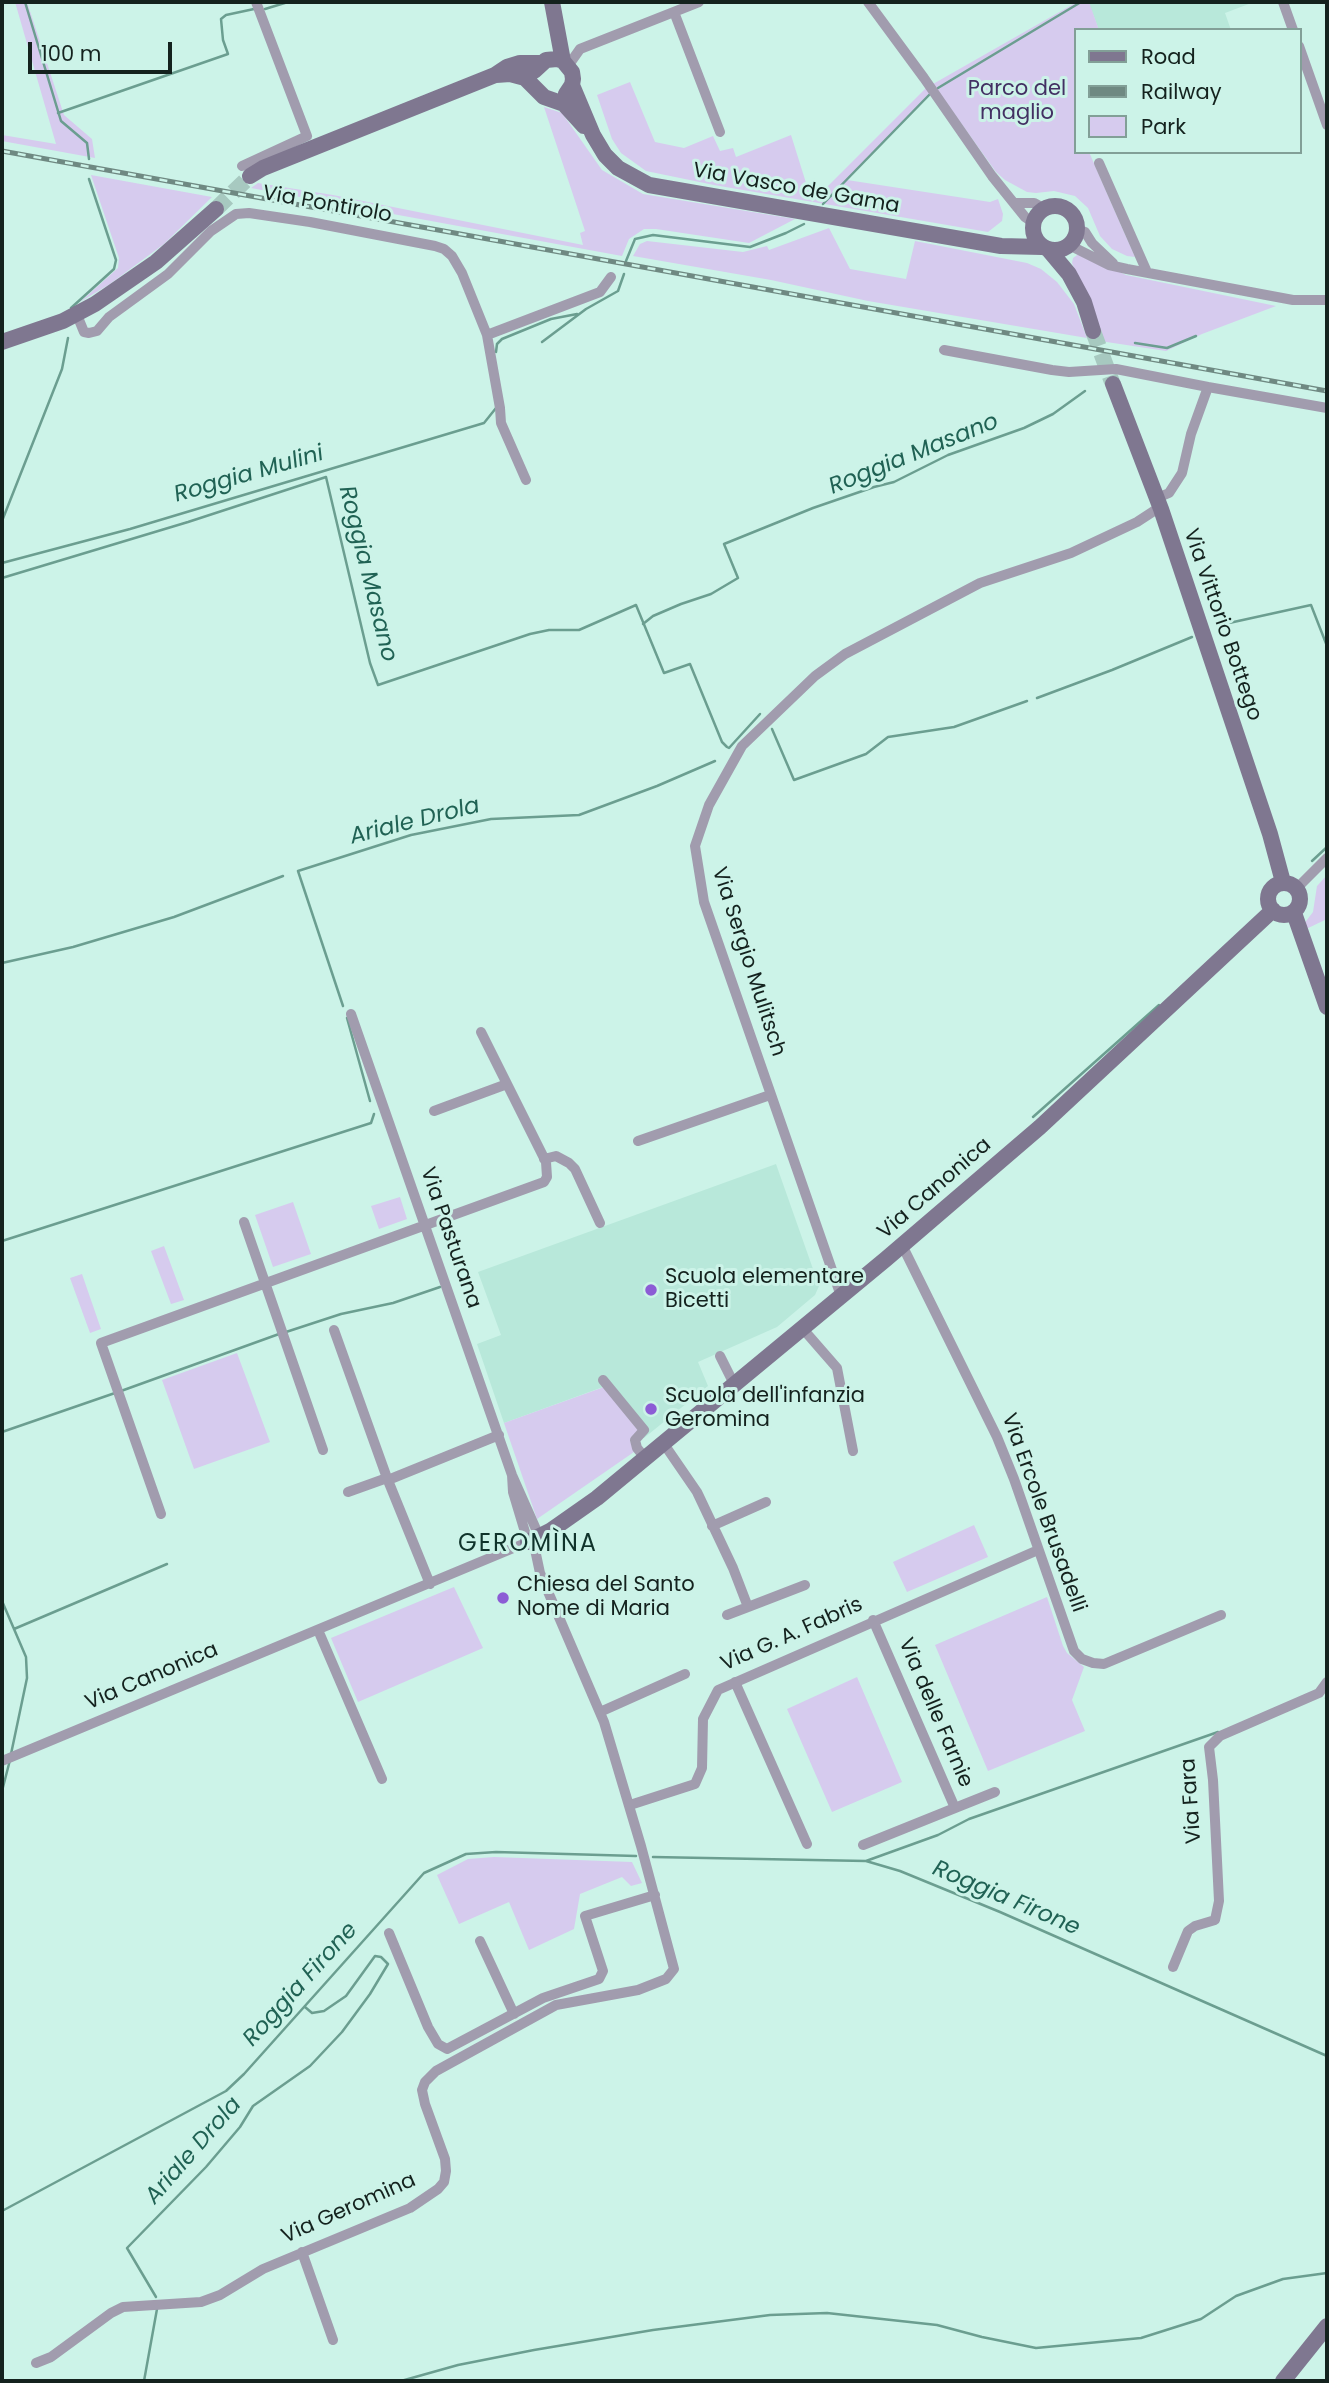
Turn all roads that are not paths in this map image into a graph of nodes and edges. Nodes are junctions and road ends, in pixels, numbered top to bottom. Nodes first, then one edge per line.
1 (256, 2) edge
2 (699, 2) edge
3 (868, 2) edge
4 (1283, 2) edge
5 (552, 4) edge
6 (674, 12) junction
7 (1292, 28) edge
8 (1301, 53) edge
9 (543, 62) junction
10 (566, 64) junction
11 (495, 75) junction
12 (572, 85) junction
13 (535, 87) junction
14 (550, 99) junction
15 (1327, 125) edge
16 (720, 132) dead end
17 (593, 135) junction
18 (1099, 163) dead end
19 (246, 172) joint
20 (1016, 203) junction
21 (216, 209) tunnel mouth
22 (1045, 209) junction
23 (1033, 225) junction
24 (1076, 229) junction
25 (1011, 244) junction
26 (1068, 246) junction
27 (1045, 248) junction
28 (1114, 265) junction
29 (1147, 272) junction
30 (1069, 274) junction
31 (611, 278) dead end
32 (1327, 300) edge
33 (77, 315) junction
34 (1093, 331) tunnel mouth
35 (486, 335) junction
36 (2, 342) edge
37 (944, 350) dead end
38 (1113, 384) tunnel mouth
39 (1208, 387) junction
40 (1327, 408) edge
41 (526, 480) dead end
42 (1159, 502) junction
43 (1327, 858) edge
44 (1290, 885) junction
45 (1272, 910) junction
46 (1294, 912) junction
47 (1321, 969) edge
48 (1327, 1007) edge
49 (351, 1014) dead end
50 (481, 1032) dead end
51 (507, 1084) junction
52 (770, 1095) junction
53 (434, 1111) dead end
54 (638, 1141) dead end
55 (544, 1159) junction
56 (244, 1222) dead end
57 (600, 1223) dead end
58 (426, 1225) junction
59 (902, 1245) junction
60 (266, 1283) junction
61 (841, 1296) junction
62 (803, 1329) junction
63 (334, 1330) dead end
64 (720, 1356) dead end
65 (603, 1380) dead end
66 (735, 1385) junction
67 (499, 1435) junction
68 (664, 1444) junction
69 (323, 1450) dead end
70 (853, 1451) dead end
71 (646, 1459) junction
72 (388, 1479) junction
73 (348, 1492) dead end
74 (766, 1502) dead end
75 (162, 1514) dead end
76 (712, 1526) junction
77 (530, 1541) junction
78 (1038, 1550) junction
79 (430, 1584) junction
80 (804, 1585) dead end
81 (748, 1607) junction
82 (727, 1615) dead end
83 (1221, 1615) dead end
84 (873, 1620) junction
85 (318, 1630) junction
86 (685, 1674) dead end
87 (735, 1682) junction
88 (1327, 1682) edge
89 (600, 1712) junction
90 (2, 1761) edge
91 (382, 1779) dead end
92 (995, 1792) dead end
93 (630, 1805) junction
94 (955, 1808) junction
95 (807, 1844) dead end
96 (863, 1845) dead end
97 (655, 1895) junction
98 (388, 1933) dead end
99 (480, 1941) dead end
100 (1172, 1967) dead end
101 (514, 2014) junction
102 (302, 2252) junction
103 (1327, 2326) edge
104 (333, 2340) dead end
105 (36, 2363) dead end
106 (1283, 2381) edge

1 - 19 street
2 - 6 street
3 - 20 street
4 - 7 street
5 - 9 street
5 - 10 street
6 - 10 street
6 - 16 street
8 - 15 street
9 - 10 street
9 - 11 street, Via Pontirolo
9 - 13 street
10 - 12 street
11 - 13 street
11 - 19 street, Via Pontirolo
12 - 14 street
12 - 17 street, Via Vasco de Gama
13 - 14 street
14 - 17 street, Via Vasco de Gama
17 - 25 street, Via Vasco de Gama
18 - 29 street
20 - 22 street
20 - 23 street
21 - 33 street
22 - 23 street
22 - 24 street
23 - 25 street
23 - 27 street
24 - 26 street
24 - 28 street
25 - 27 street, Via Vasco de Gama
26 - 27 street
26 - 28 street
26 - 30 street
27 - 30 street
28 - 29 street
29 - 32 street
30 - 34 street
31 - 35 street
33 - 35 street, Via Pontirolo
33 - 36 street
35 - 41 street, Via Pontirolo
37 - 39 street
38 - 42 street, Via Vittorio Bottego
39 - 40 street
39 - 42 street, Via Sergio Mulitsch
42 - 44 street, Via Vittorio Bottego
42 - 52 street, Via Sergio Mulitsch
43 - 44 street
44 - 45 street
44 - 46 street
45 - 46 street
45 - 59 street, Via Canonica
46 - 47 street
47 - 48 street
49 - 58 street, Via Pasturana
50 - 51 street
51 - 53 street
51 - 55 street
52 - 54 street
52 - 61 street, Via Sergio Mulitsch
55 - 57 street
55 - 58 street
56 - 60 street
58 - 60 street
58 - 67 street, Via Pasturana
59 - 61 street, Via Canonica
59 - 78 street, Via Ercole Brusadelli
60 - 69 street
60 - 75 street
61 - 62 street, Via Canonica
62 - 66 street, Via Canonica
62 - 70 street
63 - 72 street
64 - 66 street
65 - 71 street
66 - 68 street, Via Canonica
67 - 72 street
67 - 77 street, Via Pasturana
68 - 71 street, Via Canonica
68 - 76 street
71 - 77 street, Via Canonica
72 - 73 street
72 - 79 street
74 - 76 street
76 - 81 street
77 - 79 street, Via Canonica
77 - 89 street, Via Geromina
78 - 83 street, Via Ercole Brusadelli
78 - 84 street, Via G. A. Fabris
79 - 85 street, Via Canonica
80 - 81 street
81 - 82 street
84 - 87 street, Via G. A. Fabris
84 - 94 street, Via delle Farnie
85 - 90 street, Via Canonica
85 - 91 street
86 - 89 street
87 - 93 street, Via G. A. Fabris
87 - 95 street
88 - 100 street, Via Fara
89 - 93 street, Via Geromina
92 - 94 street
93 - 97 street, Via Geromina
94 - 96 street, Via delle Farnie
97 - 101 street
97 - 102 street, Via Geromina
98 - 101 street
99 - 101 street
102 - 104 street
102 - 105 street, Via Geromina
103 - 106 street

